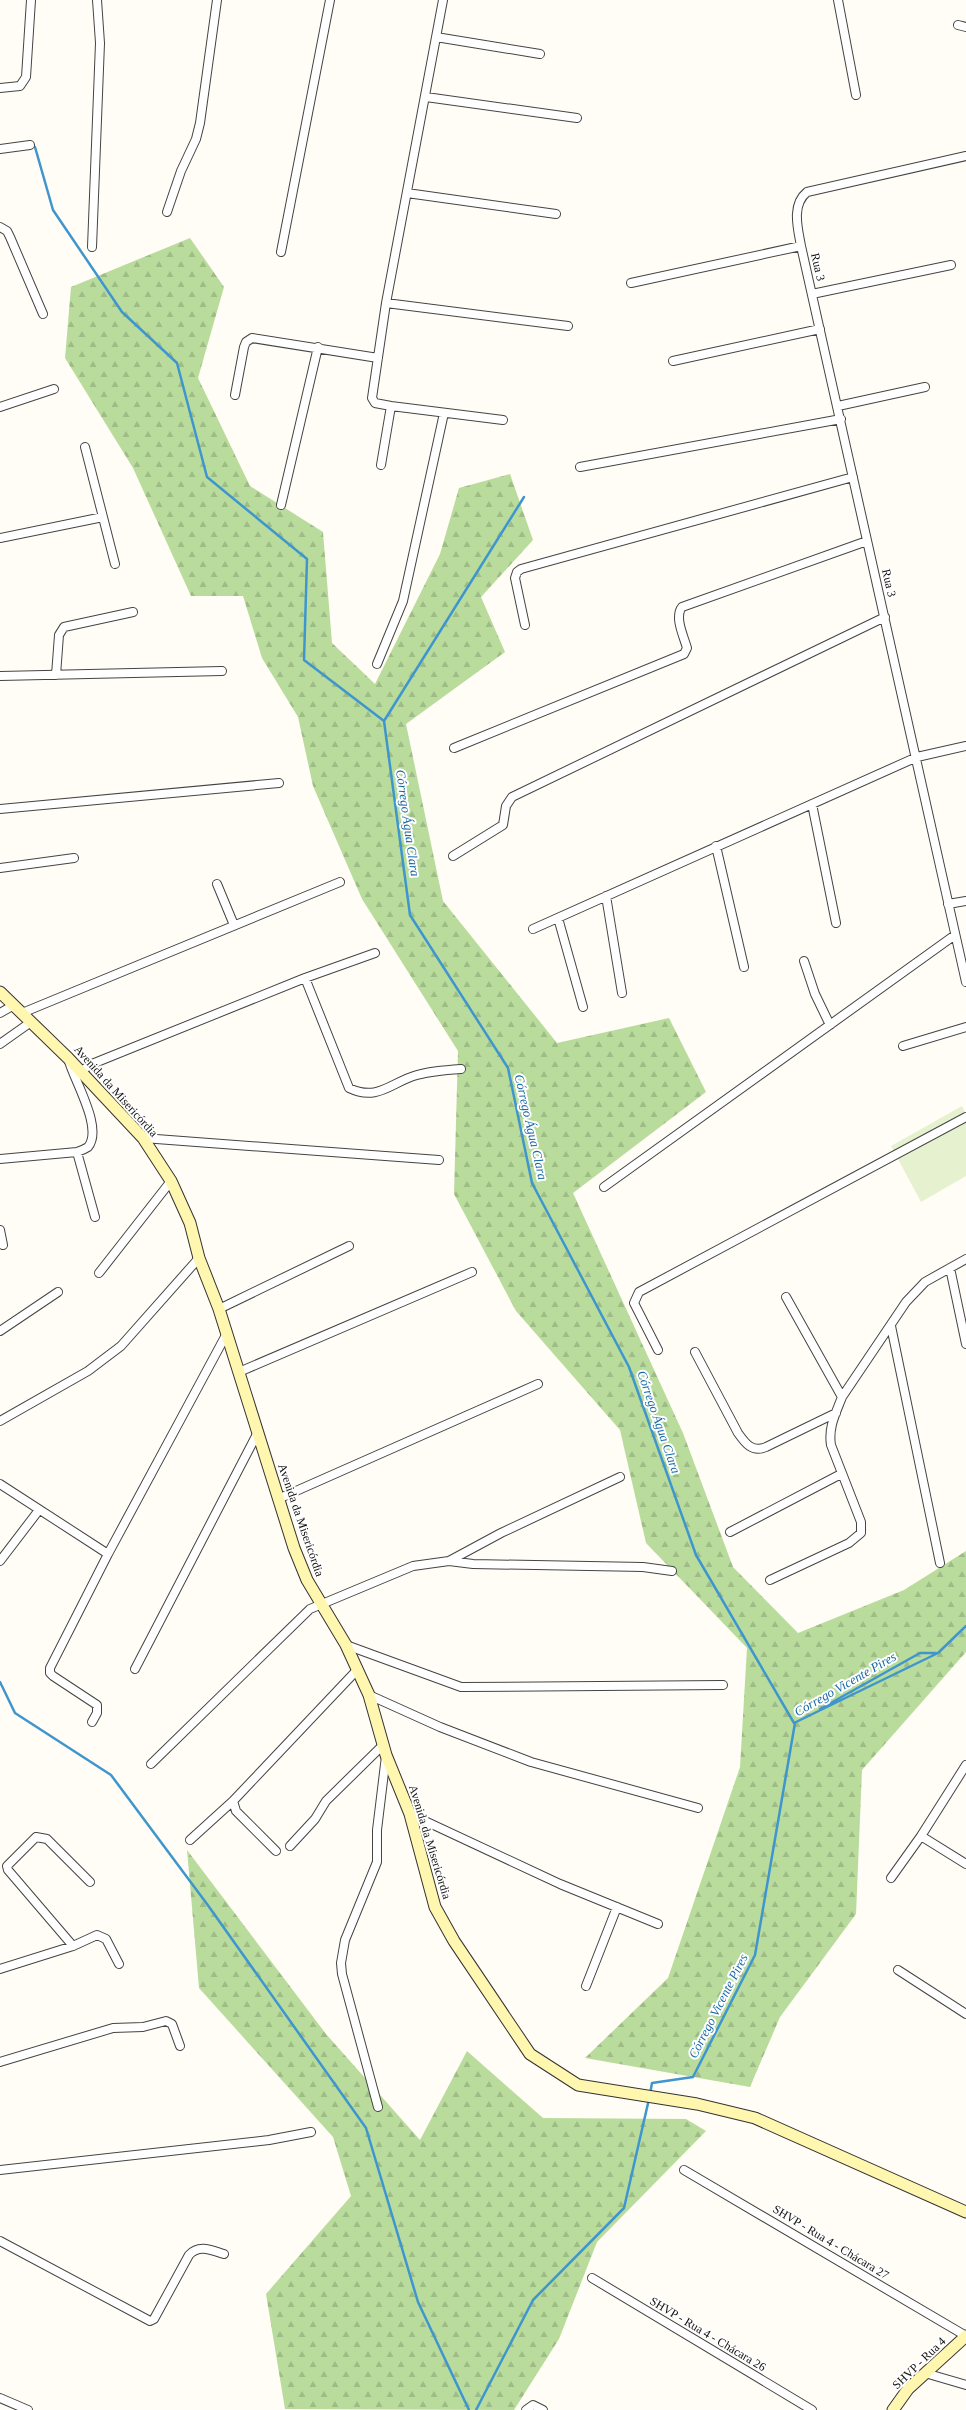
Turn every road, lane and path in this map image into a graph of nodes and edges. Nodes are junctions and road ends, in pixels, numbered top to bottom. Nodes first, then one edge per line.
1 (31, 0) edge
2 (97, 0) edge
3 (217, 0) edge
4 (330, 0) edge
5 (443, 0) edge
6 (838, 0) edge
7 (436, 37) junction
8 (540, 54) dead end
9 (0, 88) edge
10 (856, 95) dead end
11 (426, 97) junction
12 (577, 118) dead end
13 (30, 145) dead end
14 (0, 149) edge
15 (966, 156) edge
16 (407, 194) junction
17 (167, 212) dead end
18 (556, 214) dead end
19 (0, 227) edge
20 (801, 246) junction
21 (92, 247) dead end
22 (281, 252) dead end
23 (951, 265) dead end
24 (630, 283) dead end
25 (812, 294) junction
26 (386, 303) junction
27 (43, 314) dead end
28 (568, 326) dead end
29 (820, 329) junction
30 (318, 347) junction
31 (378, 358) junction
32 (673, 361) dead end
33 (925, 387) dead end
34 (54, 389) dead end
35 (235, 395) dead end
36 (390, 406) junction
37 (838, 406) junction
38 (0, 407) edge
39 (444, 413) junction
40 (841, 419) junction
41 (503, 420) dead end
42 (85, 447) dead end
43 (380, 465) dead end
44 (580, 468) dead end
45 (853, 477) junction
46 (281, 505) dead end
47 (103, 517) junction
48 (0, 538) edge
49 (867, 541) junction
50 (115, 564) dead end
51 (133, 612) dead end
52 (885, 617) junction
53 (525, 625) dead end
54 (377, 664) dead end
55 (222, 671) dead end
56 (56, 675) junction
57 (0, 676) edge
58 (966, 746) edge
59 (454, 748) dead end
60 (917, 757) junction
61 (279, 783) dead end
62 (812, 804) junction
63 (0, 809) edge
64 (716, 846) junction
65 (454, 856) dead end
66 (74, 858) dead end
67 (0, 868) edge
68 (340, 882) dead end
69 (217, 884) dead end
70 (606, 896) junction
71 (966, 900) edge
72 (948, 904) junction
73 (558, 918) junction
74 (836, 923) dead end
75 (234, 925) junction
76 (534, 929) dead end
77 (955, 935) junction
78 (375, 953) dead end
79 (963, 957) edge
80 (804, 961) dead end
81 (744, 967) dead end
82 (305, 978) junction
83 (966, 982) edge
84 (0, 992) edge
85 (622, 994) dead end
86 (583, 1007) dead end
87 (18, 1009) junction
88 (0, 1013) edge
89 (31, 1022) junction
90 (830, 1025) junction
91 (966, 1027) edge
92 (0, 1044) edge
93 (903, 1046) dead end
94 (68, 1058) junction
95 (461, 1069) dead end
96 (81, 1071) junction
97 (966, 1116) edge
98 (143, 1138) junction
99 (77, 1152) junction
100 (0, 1159) edge
101 (439, 1160) dead end
102 (171, 1181) junction
103 (604, 1187) dead end
104 (95, 1217) dead end
105 (0, 1230) edge
106 (3, 1245) dead end
107 (349, 1246) dead end
108 (199, 1258) junction
109 (966, 1259) edge
110 (950, 1268) junction
111 (472, 1272) dead end
112 (99, 1273) dead end
113 (58, 1292) dead end
114 (786, 1296) dead end
115 (219, 1309) junction
116 (890, 1326) junction
117 (0, 1331) edge
118 (226, 1335) junction
119 (966, 1344) edge
120 (658, 1350) dead end
121 (695, 1352) dead end
122 (239, 1372) junction
123 (538, 1384) dead end
124 (842, 1397) junction
125 (836, 1413) junction
126 (0, 1421) edge
127 (257, 1434) junction
128 (841, 1474) junction
129 (620, 1477) dead end
130 (0, 1484) edge
131 (278, 1499) junction
132 (39, 1510) junction
133 (730, 1532) dead end
134 (108, 1554) junction
135 (0, 1560) edge
136 (449, 1561) junction
137 (940, 1563) dead end
138 (672, 1571) dead end
139 (770, 1580) dead end
140 (320, 1603) junction
141 (346, 1645) junction
142 (135, 1669) dead end
143 (358, 1669) junction
144 (723, 1685) dead end
145 (368, 1695) junction
146 (92, 1722) dead end
147 (385, 1750) junction
148 (151, 1764) dead end
149 (966, 1764) edge
150 (233, 1801) junction
151 (698, 1808) dead end
152 (410, 1814) junction
153 (922, 1836) junction
154 (190, 1840) dead end
155 (290, 1846) dead end
156 (276, 1851) dead end
157 (966, 1864) edge
158 (891, 1878) dead end
159 (90, 1882) dead end
160 (617, 1907) junction
161 (658, 1924) dead end
162 (73, 1946) junction
163 (119, 1964) dead end
164 (0, 1969) edge
165 (898, 1970) dead end
166 (586, 1986) dead end
167 (966, 2014) edge
168 (180, 2046) dead end
169 (0, 2062) edge
170 (378, 2107) dead end
171 (311, 2132) dead end
172 (0, 2170) edge
173 (684, 2170) dead end
174 (966, 2212) edge
175 (0, 2241) edge
176 (224, 2254) dead end
177 (592, 2278) dead end
178 (966, 2336) edge
179 (926, 2373) junction
180 (966, 2386) edge
181 (0, 2398) edge
182 (28, 2410) edge
183 (526, 2410) edge
184 (543, 2410) edge
185 (812, 2410) edge
186 (893, 2410) edge

1 - 9 street
2 - 21 street
3 - 17 street
4 - 22 street
5 - 7 street
6 - 10 street
7 - 8 street
7 - 11 street
11 - 12 street
11 - 16 street
13 - 14 street
15 - 20 street, Rua 3
16 - 18 street
16 - 26 street
19 - 27 street
20 - 24 street
20 - 25 street, Rua 3
23 - 25 street
25 - 29 street, Rua 3
26 - 28 street
26 - 31 street
29 - 32 street
29 - 37 street, Rua 3
30 - 31 street
30 - 35 street
30 - 46 street
31 - 36 street
33 - 37 street
34 - 38 street
36 - 39 street
36 - 43 street
37 - 40 street, Rua 3
39 - 41 street
39 - 54 street
40 - 44 street
40 - 45 street, Rua 3
42 - 47 street
45 - 49 street, Rua 3
45 - 53 street
47 - 48 street
47 - 50 street
49 - 52 street, Rua 3
49 - 59 street
51 - 56 street
52 - 60 street, Rua 3
52 - 65 street
55 - 56 street
56 - 57 street
58 - 60 street
60 - 62 street
60 - 72 street, Rua 3
61 - 63 street
62 - 64 street
62 - 74 street
64 - 70 street
64 - 81 street
66 - 67 street
68 - 75 street
69 - 75 street
70 - 73 street
70 - 85 street
71 - 72 street
72 - 77 street, Rua 3
73 - 76 street
73 - 86 street
75 - 87 street
77 - 79 street, Rua 3
77 - 90 street
78 - 82 street
79 - 83 street, Rua 3
80 - 90 street
82 - 95 street
82 - 96 street
84 - 87 street, Avenida da Misericórdia
87 - 88 street
87 - 89 street, Avenida da Misericórdia
89 - 92 street
89 - 94 street, Avenida da Misericórdia
90 - 103 street
91 - 93 street
94 - 96 street, Avenida da Misericórdia
94 - 99 street
96 - 98 street, Avenida da Misericórdia
97 - 120 street
98 - 101 street
98 - 102 street, Avenida da Misericórdia
99 - 100 street
99 - 104 street
102 - 108 street, Avenida da Misericórdia
102 - 112 street
105 - 106 street
107 - 115 street
108 - 115 street, Avenida da Misericórdia
108 - 126 street
109 - 110 street
110 - 116 street
110 - 119 street
111 - 122 street
113 - 117 street
114 - 124 street
115 - 118 street, Avenida da Misericórdia
116 - 124 street
116 - 137 street
118 - 122 street, Avenida da Misericórdia
118 - 134 street
121 - 125 street
122 - 127 street, Avenida da Misericórdia
123 - 131 street
124 - 125 street
125 - 128 street
127 - 131 street, Avenida da Misericórdia
127 - 142 street
128 - 133 street
128 - 139 street
129 - 136 street
130 - 132 street
131 - 140 street, Avenida da Misericórdia
132 - 134 street
132 - 135 street
134 - 146 street
136 - 138 street
136 - 140 street
140 - 141 street, Avenida da Misericórdia
140 - 148 street
141 - 143 street, Avenida da Misericórdia
141 - 144 street
143 - 145 street, Avenida da Misericórdia
143 - 150 street
145 - 147 street, Avenida da Misericórdia
145 - 151 street
147 - 152 street, Avenida da Misericórdia
147 - 155 street
147 - 170 street
149 - 153 street
150 - 154 street
150 - 156 street
152 - 160 street
152 - 174 street, Avenida da Misericórdia
153 - 157 street
153 - 158 street
159 - 162 street
160 - 161 street
160 - 166 street
162 - 163 street
162 - 164 street
165 - 167 street
168 - 169 street
171 - 172 street
173 - 178 street, SHVP - Rua 4 - Chácara 27
175 - 176 street
177 - 185 street, SHVP - Rua 4 - Chácara 26
178 - 179 street, SHVP - Rua 4
179 - 180 street
179 - 186 street, SHVP - Rua 4
181 - 182 street
183 - 184 street

